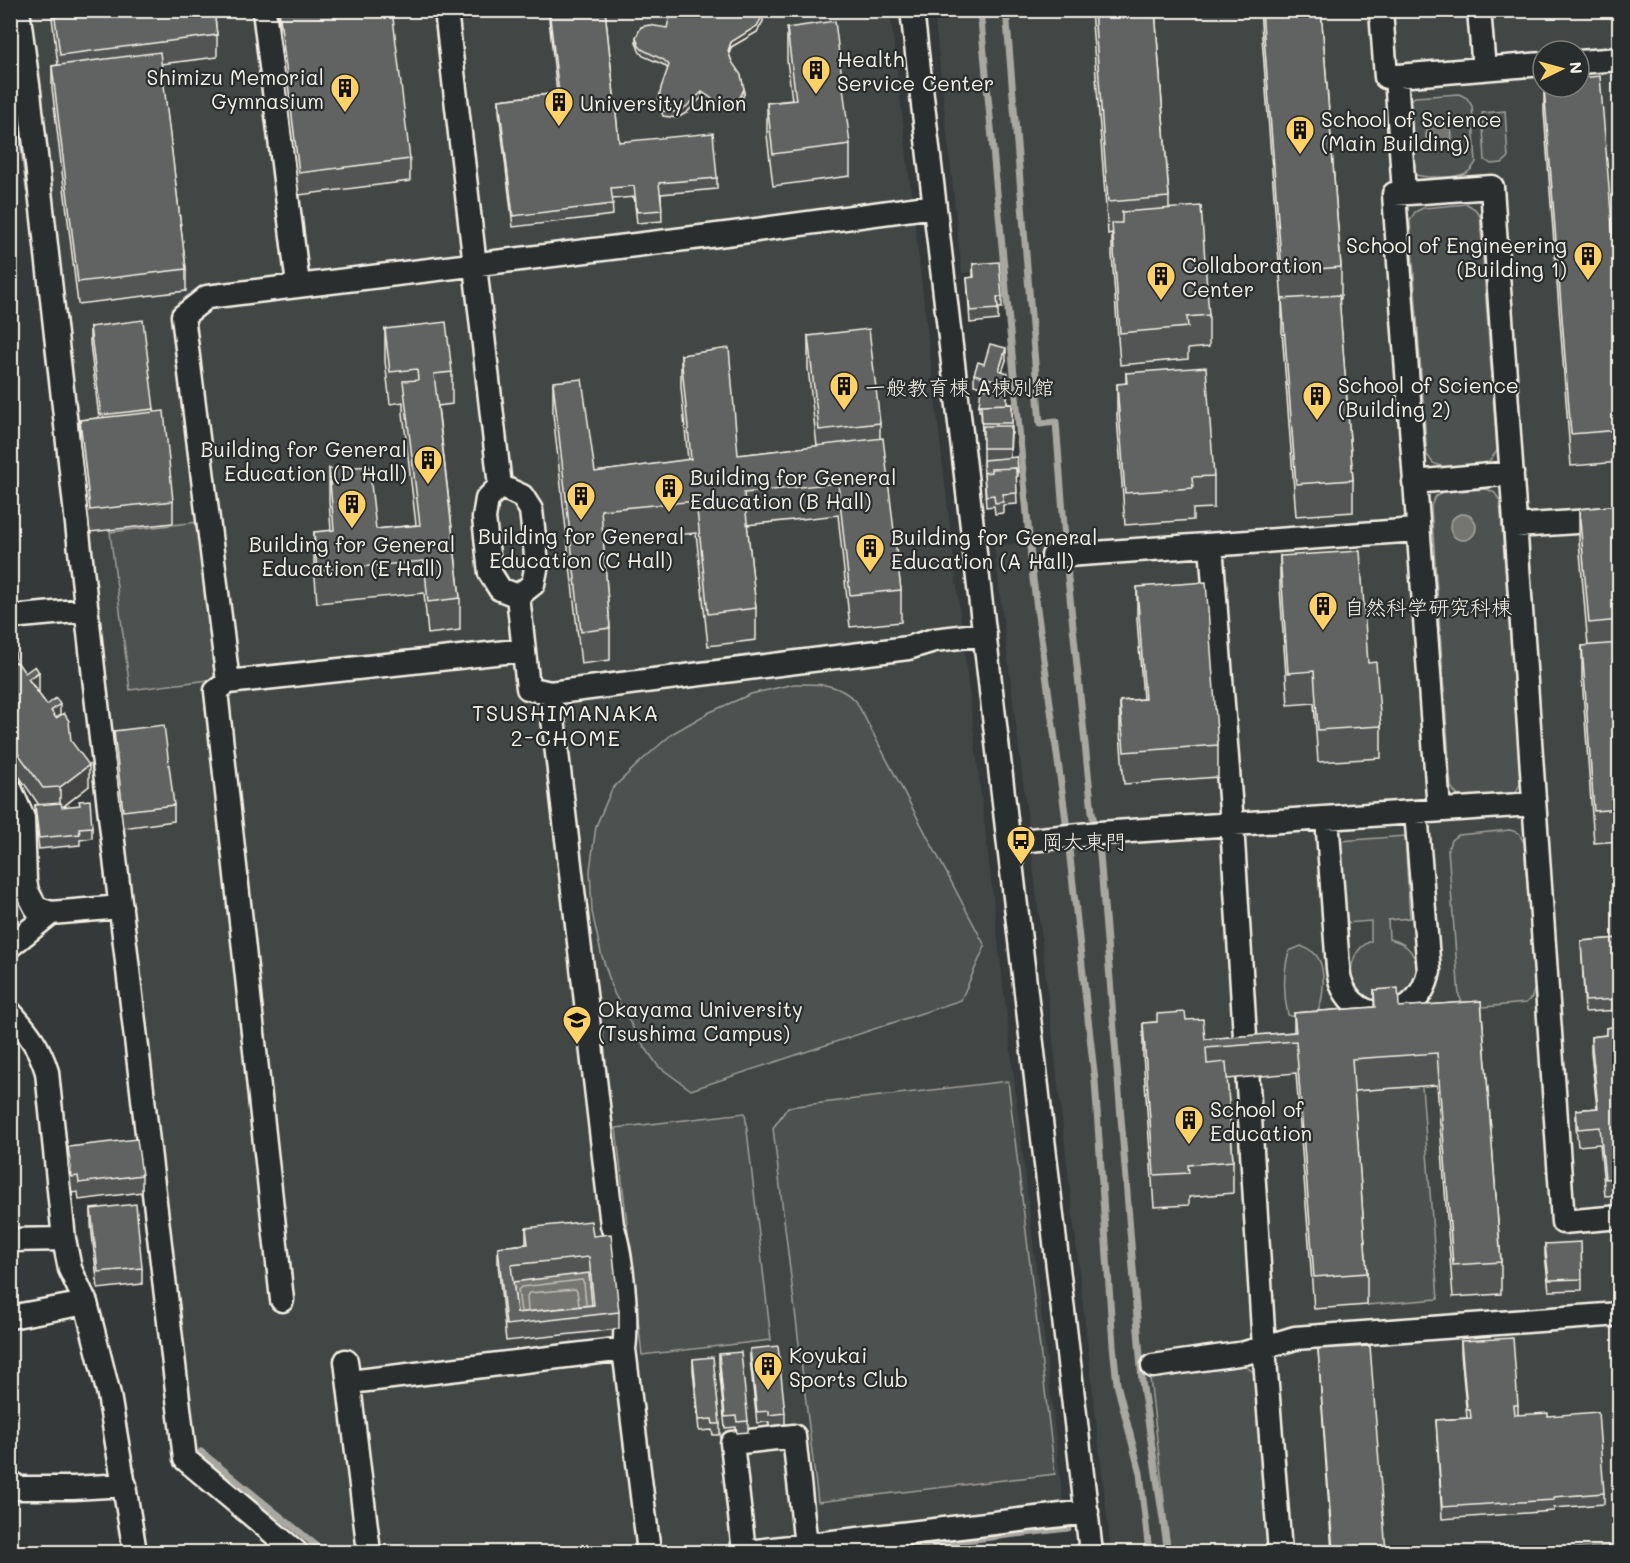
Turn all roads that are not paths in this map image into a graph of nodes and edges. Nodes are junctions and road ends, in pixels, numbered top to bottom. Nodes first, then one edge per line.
1 (18, 10) edge
2 (264, 10) edge
3 (446, 10) edge
4 (912, 10) edge
5 (1381, 10) edge
6 (1479, 10) edge
7 (1620, 59) edge
8 (1591, 61) edge
9 (1531, 65) edge
10 (1484, 69) junction
11 (1396, 76) junction
12 (1404, 193) junction
13 (934, 206) junction
14 (475, 264) junction
15 (298, 285) junction
16 (1512, 473) junction
17 (1414, 482) junction
18 (500, 486) junction
19 (1620, 519) edge
20 (1515, 526) junction
21 (1417, 530) junction
22 (1211, 545) junction
23 (1062, 556) dead end
24 (518, 596) junction
25 (81, 610) junction
26 (10, 617) edge
27 (985, 634) junction
28 (524, 650) junction
29 (228, 682) junction
30 (550, 693) junction
31 (10, 788) edge
32 (1534, 804) junction
33 (1438, 810) junction
34 (1416, 812) junction
35 (1327, 818) junction
36 (1232, 824) junction
37 (17, 837) edge
38 (1009, 842) junction
39 (115, 908) junction
40 (51, 914) junction
41 (10, 946) edge
42 (10, 1012) edge
43 (1620, 1217) edge
44 (64, 1239) junction
45 (10, 1240) edge
46 (282, 1300) dead end
47 (86, 1303) junction
48 (1620, 1314) edge
49 (10, 1317) edge
50 (1264, 1347) junction
51 (624, 1349) junction
52 (1153, 1366) dead end
53 (11, 1482) edge
54 (118, 1486) junction
55 (1087, 1512) junction
56 (806, 1546) junction
57 (135, 1552) edge
58 (296, 1552) edge
59 (369, 1552) edge
60 (649, 1552) edge
61 (746, 1552) edge
62 (1091, 1552) edge
63 (1280, 1552) edge

1 - 25 street
2 - 15 street
3 - 14 street
4 - 13 street
5 - 11 street
6 - 10 street
7 - 8 street
9 - 10 street
10 - 11 street
11 - 12 street
12 - 16 street
12 - 17 street
13 - 14 street
13 - 27 street
14 - 15 street
14 - 18 street
15 - 29 street
16 - 17 street
16 - 20 street
17 - 21 street
18 - 24 street
18 - 24 street
19 - 20 street
20 - 32 street
21 - 22 street
21 - 33 street
22 - 23 street
22 - 36 street
24 - 28 street
25 - 26 street
25 - 39 street
27 - 30 street
27 - 38 street
28 - 29 street
28 - 30 street
29 - 46 street
30 - 51 street
31 - 37 street
32 - 33 street
32 - 43 street
33 - 34 street
34 - 35 street
34 - 35 street
35 - 36 street
36 - 38 street
36 - 50 street
37 - 40 street
38 - 55 street
39 - 40 street
39 - 58 street
40 - 41 street
42 - 44 street
44 - 45 street
44 - 47 street
47 - 49 street
47 - 54 street
48 - 50 street
50 - 52 street
50 - 63 street
51 - 59 street
51 - 60 street
53 - 54 street
54 - 57 street
55 - 56 street
55 - 62 street
56 - 61 street
56 - 61 street

